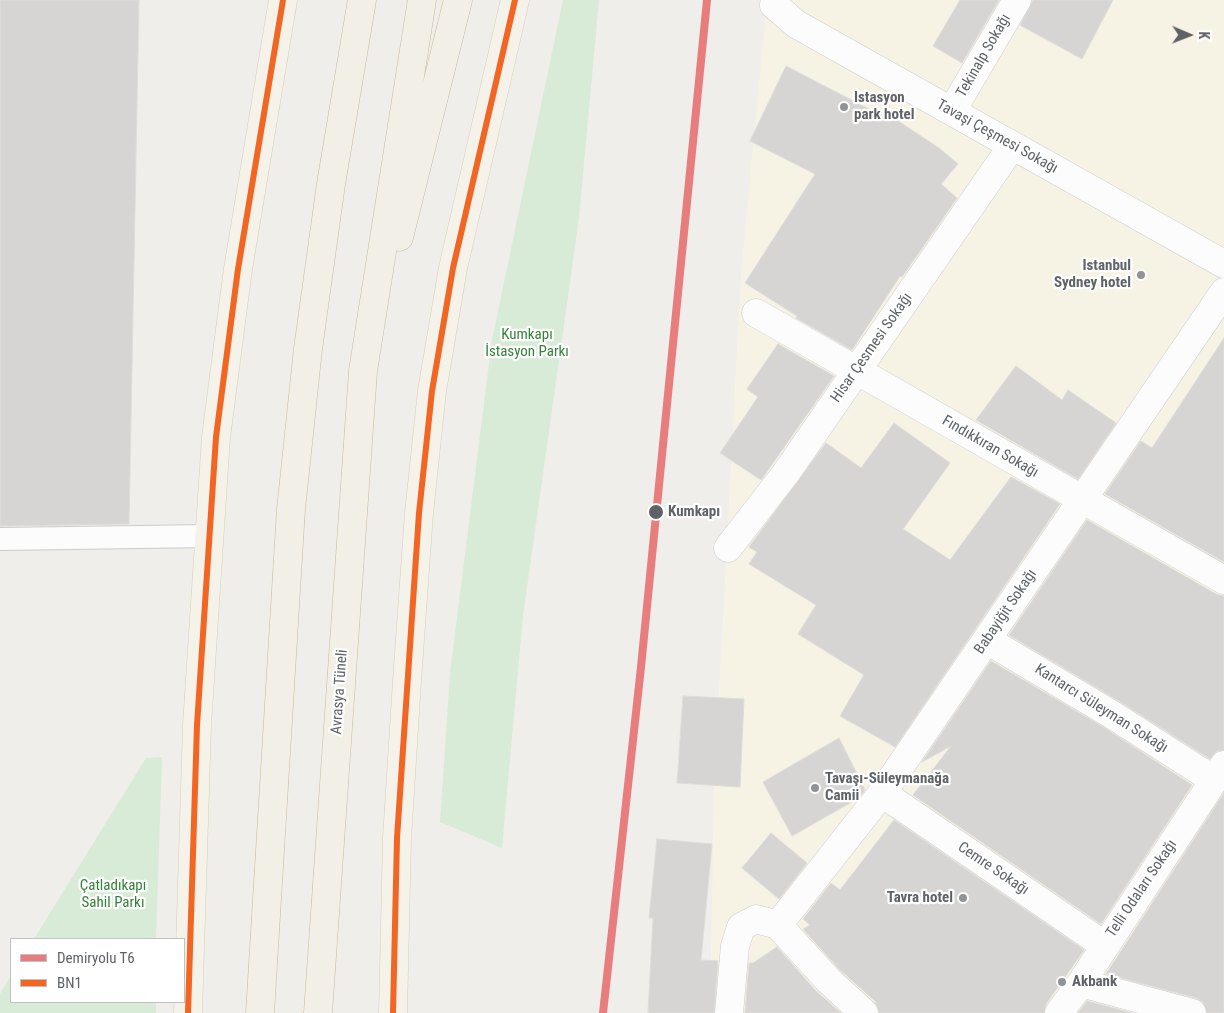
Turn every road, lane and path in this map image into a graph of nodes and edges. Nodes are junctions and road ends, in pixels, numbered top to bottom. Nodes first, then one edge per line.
1 (283, 0) edge
2 (362, 0) edge
3 (422, 0) edge
4 (458, 0) edge
5 (514, 0) edge
6 (1017, 0) edge
7 (775, 2) edge
8 (952, 111) junction
9 (1012, 146) junction
10 (1224, 264) edge
11 (1224, 292) edge
12 (756, 313) dead end
13 (363, 371) junction
14 (856, 371) junction
15 (1081, 499) junction
16 (209, 536) junction
17 (0, 539) edge
18 (728, 548) dead end
19 (1224, 580) edge
20 (987, 640) junction
21 (1219, 773) edge
22 (882, 793) junction
23 (778, 925) junction
24 (1104, 945) junction
25 (1081, 983) junction
26 (188, 1013) edge
27 (260, 1013) edge
28 (318, 1013) edge
29 (393, 1013) edge
30 (729, 1013) edge
31 (864, 1013) edge
32 (1058, 1013) edge
33 (1192, 1013) edge

1 - 16 main road
2 - 27 highway
3 - 13 highway
4 - 13 highway
5 - 29 main road
6 - 8 street, Tekinalp Sokağı
7 - 8 street, Tavaşi Çeşmesi Sokağı
8 - 9 street, Tavaşi Çeşmesi Sokağı
9 - 10 street, Tavaşi Çeşmesi Sokağı
9 - 14 street, Hisar Çesmesi Sokağı
11 - 15 street, Babayiğit Sokağı
12 - 14 street, Fındıkkıran Sokağı
13 - 28 highway, Avrasya Tüneli
14 - 15 street, Fındıkkıran Sokağı
14 - 18 street, Hisar Çesmesi Sokağı
15 - 19 street, Fındıkkıran Sokağı
15 - 20 street, Babayiğit Sokağı
16 - 17 lane
16 - 26 main road
20 - 21 street, Kantarcı Süleyman Sokağı
20 - 22 street, Babayiğit Sokağı
21 - 24 street, Telli Odaları Sokağı
22 - 23 street, Babayiğit Sokağı
22 - 24 street, Cemre Sokağı
23 - 30 street
23 - 31 street
24 - 25 street, Telli Odaları Sokağı
25 - 32 street, Telli Odaları Sokağı
25 - 33 street

